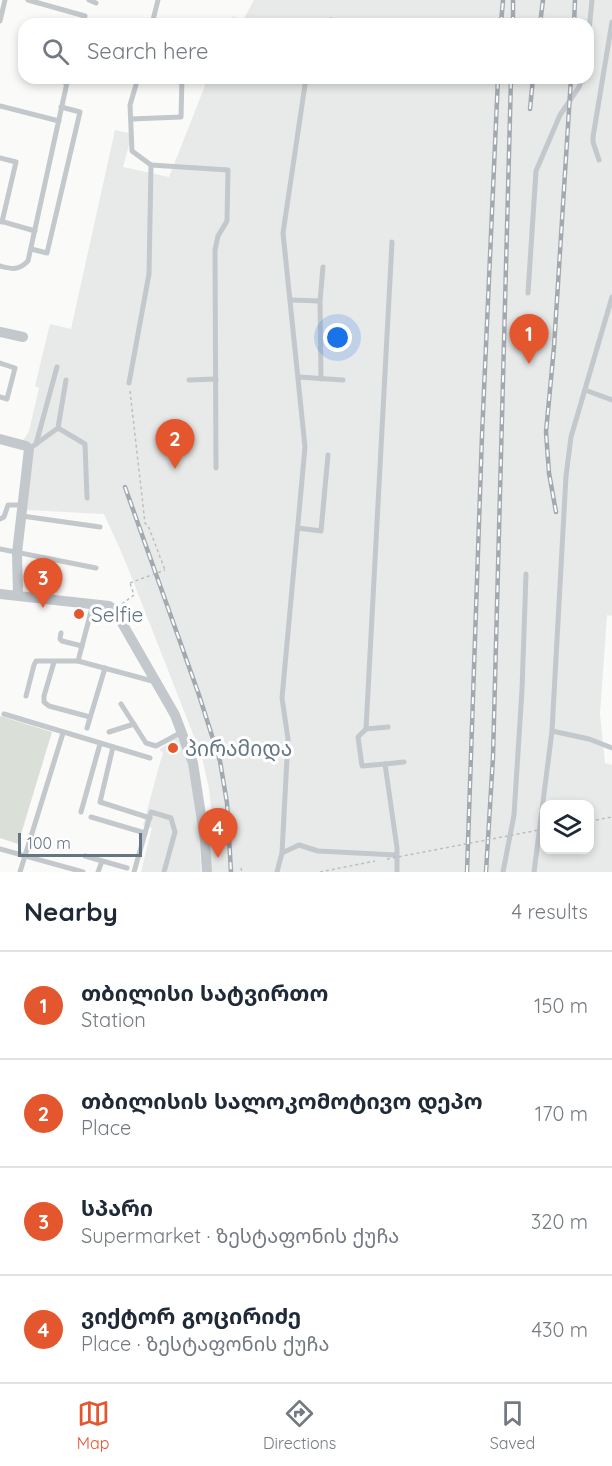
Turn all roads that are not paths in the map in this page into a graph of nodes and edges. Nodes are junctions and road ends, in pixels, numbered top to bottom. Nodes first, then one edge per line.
1 (5, 0) edge
2 (28, 0) edge
3 (158, 0) edge
4 (592, 0) edge
5 (84, 18) edge
6 (154, 18) edge
7 (590, 18) edge
8 (0, 21) edge
9 (612, 22) edge
10 (67, 84) edge
11 (136, 84) edge
12 (182, 84) edge
13 (305, 84) edge
14 (580, 84) edge
15 (0, 106) edge
16 (61, 107) junction
17 (131, 120) junction
18 (59, 122) junction
19 (0, 158) edge
20 (599, 160) dead end
21 (151, 165) junction
22 (1, 222) edge
23 (35, 231) junction
24 (392, 242) dead end
25 (31, 249) junction
26 (0, 266) edge
27 (323, 267) dead end
28 (528, 293) dead end
29 (612, 297) edge
30 (291, 300) junction
31 (320, 301) junction
32 (0, 332) edge
33 (23, 337) dead end
34 (0, 363) edge
35 (57, 367) dead end
36 (299, 377) junction
37 (321, 379) junction
38 (66, 380) dead end
39 (189, 380) dead end
40 (216, 380) junction
41 (344, 380) dead end
42 (129, 383) road end
43 (585, 390) junction
44 (0, 397) edge
45 (612, 400) edge
46 (58, 428) junction
47 (0, 439) edge
48 (32, 446) junction
49 (328, 455) dead end
50 (216, 468) dead end
51 (87, 498) dead end
52 (21, 511) junction
53 (0, 519) edge
54 (100, 527) dead end
55 (298, 528) junction
56 (0, 549) edge
57 (17, 553) junction
58 (96, 568) dead end
59 (526, 574) dead end
60 (0, 594) edge
61 (18, 595) junction
62 (93, 604) junction
63 (60, 633) dead end
64 (82, 646) junction
65 (78, 661) junction
66 (54, 662) junction
67 (105, 668) junction
68 (156, 682) junction
69 (26, 696) dead end
70 (121, 704) dead end
71 (4, 714) dead end
72 (90, 717) junction
73 (134, 724) junction
74 (388, 727) dead end
75 (87, 728) dead end
76 (366, 729) junction
77 (552, 731) junction
78 (109, 732) dead end
79 (182, 732) junction
80 (63, 733) junction
81 (100, 744) junction
82 (112, 747) junction
83 (612, 748) edge
84 (150, 758) dead end
85 (404, 762) dead end
86 (385, 764) junction
87 (81, 812) dead end
88 (91, 817) dead end
89 (150, 818) junction
90 (145, 833) junction
91 (0, 849) edge
92 (282, 853) junction
93 (396, 855) junction
94 (25, 856) junction
95 (85, 856) dead end
96 (102, 861) junction
97 (127, 868) dead end
98 (20, 872) edge
99 (83, 872) edge
100 (98, 872) edge
101 (134, 872) edge
102 (164, 872) edge
103 (207, 872) edge
104 (277, 872) edge
105 (397, 872) edge
106 (503, 872) edge
107 (534, 872) edge

1 - 8 lane
2 - 5 lane
3 - 6 lane
4 - 7 lane
9 - 20 lane
10 - 16 lane
11 - 17 lane
12 - 17 lane
13 - 30 lane
14 - 28 lane
15 - 18 lane
16 - 18 lane
16 - 25 lane
17 - 21 lane
18 - 23 lane
19 - 22 lane
21 - 40 lane
21 - 42 lane
22 - 23 lane
23 - 25 lane
24 - 76 lane
25 - 26 lane
27 - 31 lane
29 - 43 lane
30 - 31 lane
30 - 36 lane
31 - 37 lane
32 - 33 street
34 - 44 lane
35 - 48 lane
36 - 37 lane
36 - 55 lane
37 - 41 lane
38 - 46 lane
39 - 40 lane
40 - 50 lane
43 - 45 lane
43 - 77 lane
46 - 48 lane
46 - 51 lane
47 - 48 street
48 - 52 street
49 - 55 lane
52 - 53 lane
52 - 54 lane
52 - 57 street
55 - 92 lane
56 - 57 lane
57 - 58 lane
57 - 61 street
59 - 106 lane
60 - 61 street
61 - 62 street
62 - 64 lane
62 - 68 street
63 - 64 lane
64 - 65 lane
65 - 66 lane
65 - 67 lane
66 - 69 lane
66 - 72 lane
67 - 68 lane
67 - 72 lane
68 - 79 street
70 - 73 lane
71 - 80 lane
72 - 75 lane
73 - 78 lane
73 - 79 lane
74 - 76 lane
76 - 86 lane
77 - 83 lane
77 - 107 lane
79 - 103 street
80 - 81 lane
80 - 94 lane
81 - 82 lane
81 - 87 lane
82 - 84 lane
82 - 89 lane
85 - 86 lane
86 - 93 lane
88 - 90 lane
89 - 90 lane
89 - 102 lane
90 - 101 lane
91 - 94 lane
92 - 93 lane
92 - 104 lane
93 - 105 lane
94 - 98 lane
94 - 99 lane
95 - 96 lane
96 - 97 lane
96 - 100 lane

